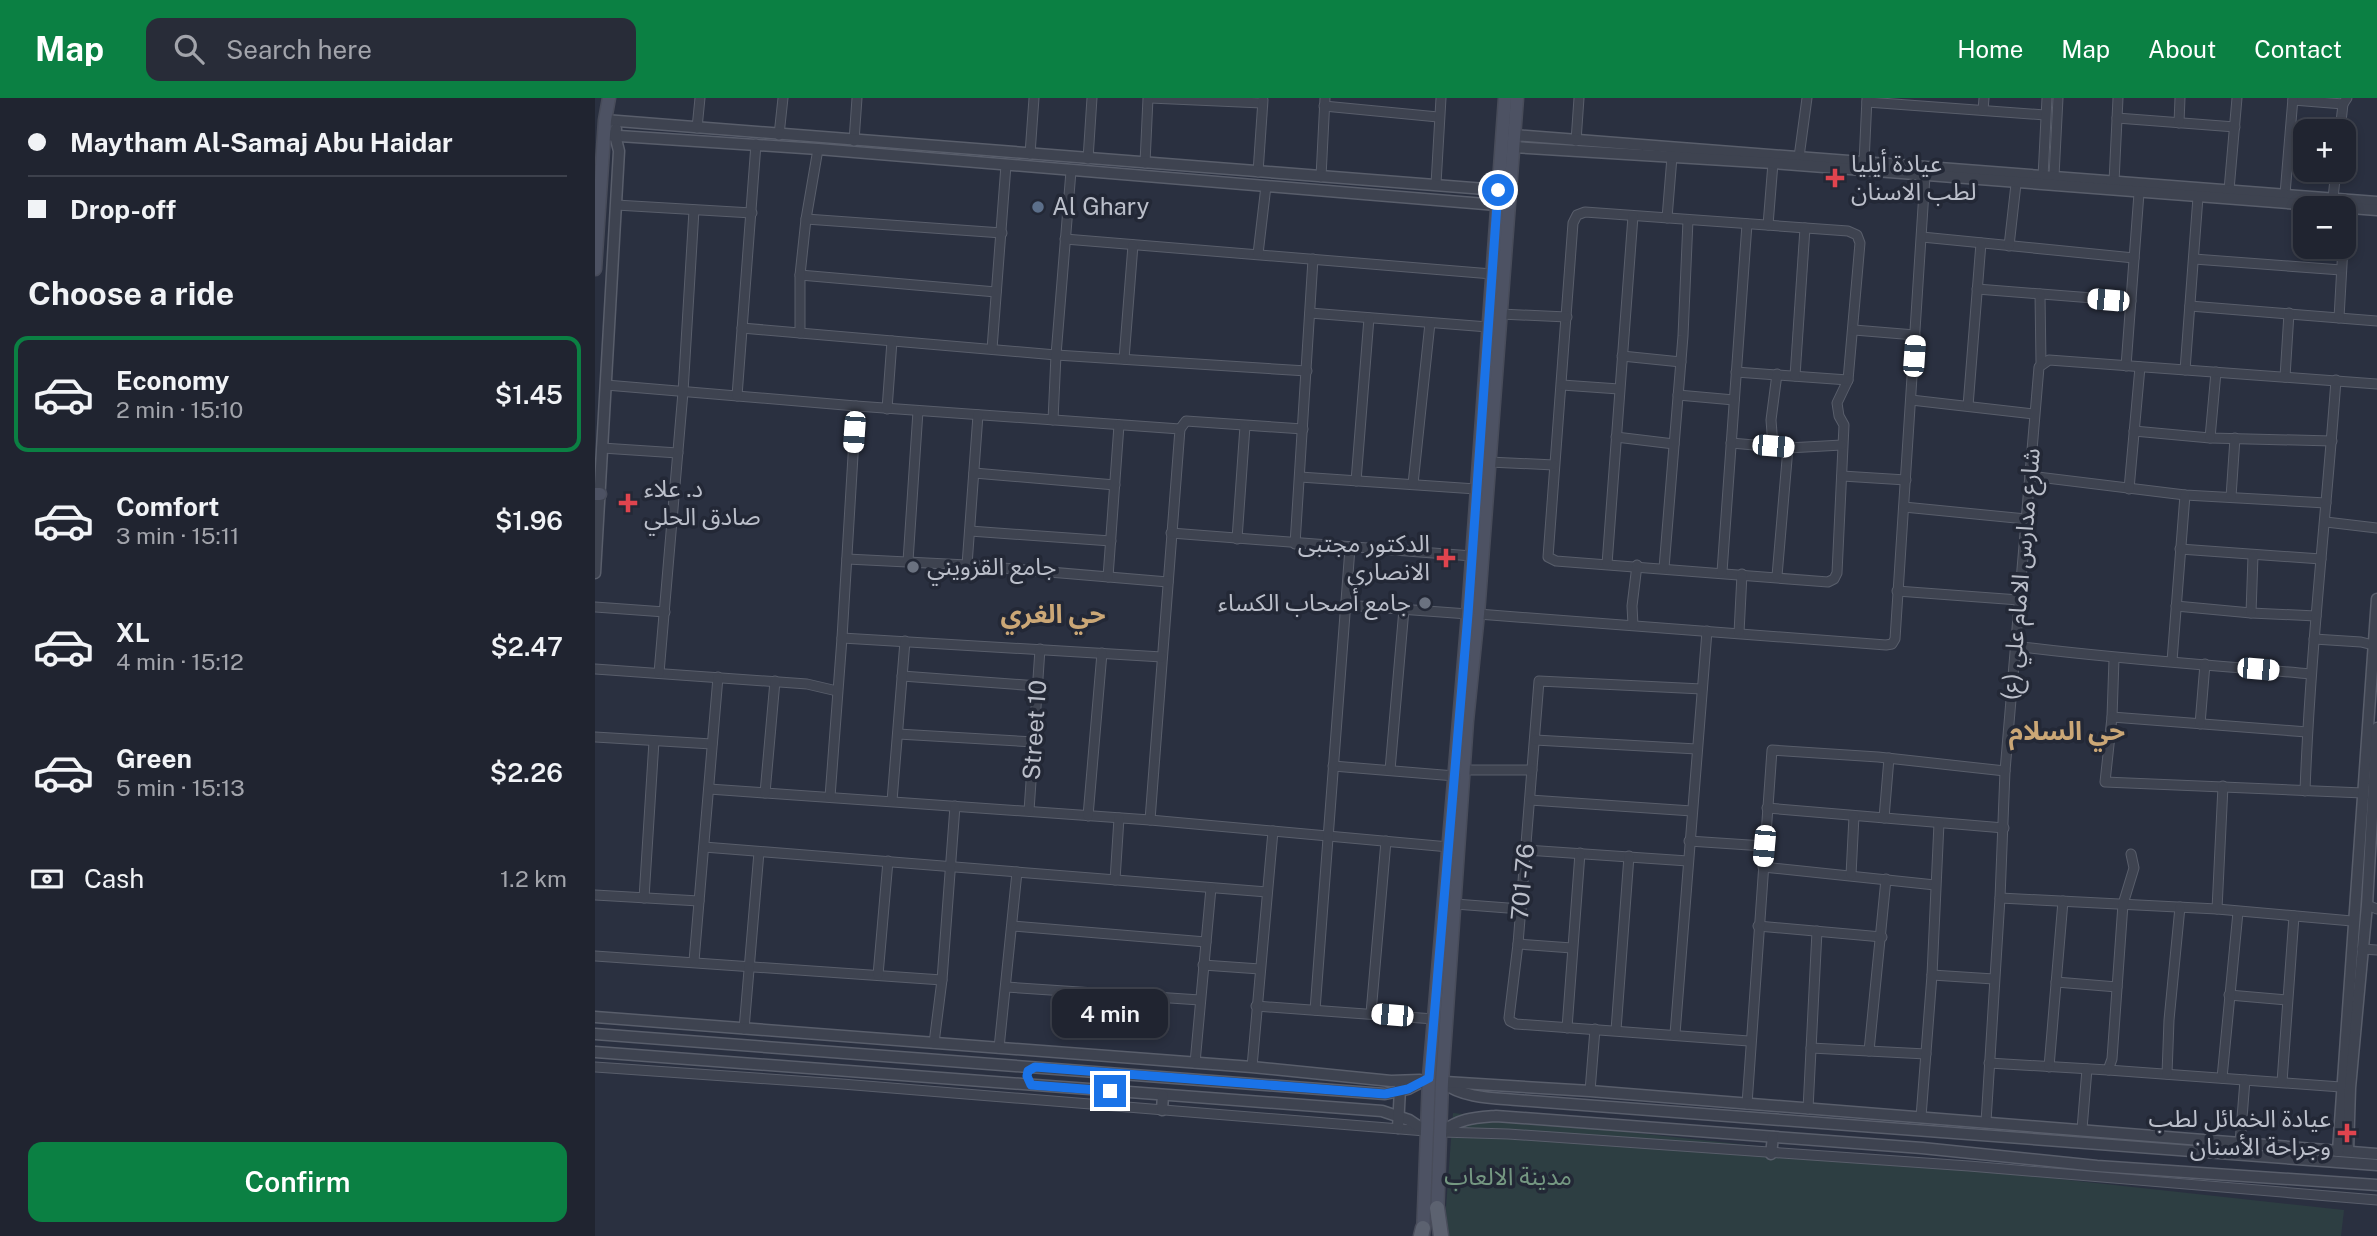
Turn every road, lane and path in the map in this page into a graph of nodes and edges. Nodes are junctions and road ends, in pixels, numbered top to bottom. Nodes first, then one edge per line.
1 (609, 98) edge
2 (700, 98) edge
3 (783, 98) edge
4 (857, 98) edge
5 (1034, 98) edge
6 (1092, 98) edge
7 (1149, 98) edge
8 (1440, 98) edge
9 (1505, 98) edge
10 (1517, 98) edge
11 (1579, 98) edge
12 (1807, 98) edge
13 (1984, 98) edge
14 (2047, 98) edge
15 (2058, 98) edge
16 (2118, 98) edge
17 (2180, 98) edge
18 (2237, 98) edge
19 (2293, 99) edge
20 (1867, 100) edge
21 (1263, 101) edge
22 (2345, 101) edge
23 (1325, 102) edge
24 (1926, 102) edge
25 (1983, 110) junction
26 (2045, 115) junction
27 (1438, 117) junction
28 (2117, 118) junction
29 (2342, 119) edge
30 (611, 121) junction
31 (2179, 123) junction
32 (2235, 127) junction
33 (697, 128) junction
34 (609, 135) junction
35 (779, 135) junction
36 (854, 141) junction
37 (1513, 141) junction
38 (1576, 141) junction
39 (756, 144) junction
40 (915, 145) junction
41 (818, 149) junction
42 (1030, 154) junction
43 (913, 157) junction
44 (1672, 157) junction
45 (1799, 157) junction
46 (1088, 159) junction
47 (1145, 163) junction
48 (1773, 163) junction
49 (1864, 163) junction
50 (1006, 165) junction
51 (1192, 166) junction
52 (1893, 169) junction
53 (1071, 171) junction
54 (1258, 172) junction
55 (1925, 176) junction
56 (2048, 176) junction
57 (1321, 177) junction
58 (1190, 179) junction
59 (2114, 182) junction
60 (1436, 184) junction
61 (2016, 184) junction
62 (1266, 186) junction
63 (1498, 190) junction
64 (2229, 190) junction
65 (2139, 193) junction
66 (2285, 194) junction
67 (2309, 196) edge
68 (2199, 197) junction
69 (2377, 202) edge
70 (2293, 204) edge
71 (2356, 204) edge
72 (616, 205) junction
73 (1497, 205) junction
74 (2362, 205) junction
75 (2356, 206) edge
76 (694, 210) junction
77 (2377, 210) edge
78 (752, 213) junction
79 (1633, 216) junction
80 (1667, 218) junction
81 (806, 219) junction
82 (1688, 220) junction
83 (1747, 224) junction
84 (1768, 225) junction
85 (1805, 228) junction
86 (1002, 233) junction
87 (1921, 237) junction
88 (1065, 239) junction
89 (1981, 243) junction
90 (1133, 245) junction
91 (2009, 246) junction
92 (1258, 254) junction
93 (2134, 258) junction
94 (1313, 259) junction
95 (2194, 259) junction
96 (2342, 259) edge
97 (595, 269) edge
98 (2341, 270) junction
99 (1492, 274) junction
100 (800, 275) junction
101 (1977, 289) junction
102 (996, 292) junction
103 (2041, 294) junction
104 (2131, 301) junction
105 (2190, 306) junction
106 (1310, 313) junction
107 (2289, 313) junction
108 (1501, 314) junction
109 (1567, 317) junction
110 (1369, 318) junction
111 (2339, 318) junction
112 (2377, 321) edge
113 (1430, 323) junction
114 (1488, 327) junction
115 (741, 328) junction
116 (1853, 330) junction
117 (800, 333) junction
118 (1915, 335) junction
119 (892, 341) junction
120 (992, 349) junction
121 (1056, 355) junction
122 (1622, 356) junction
123 (1124, 359) junction
124 (1681, 362) junction
125 (2041, 364) junction
126 (2126, 366) junction
127 (2140, 367) junction
128 (2185, 370) junction
129 (1307, 371) junction
130 (1736, 372) junction
131 (2216, 372) junction
132 (1777, 374) junction
133 (1795, 376) junction
134 (2285, 377) junction
135 (1848, 380) junction
136 (2336, 380) junction
137 (2377, 384) edge
138 (606, 385) junction
139 (1562, 385) junction
140 (1619, 389) junction
141 (683, 392) junction
142 (1678, 395) junction
143 (737, 396) junction
144 (1734, 400) junction
145 (1911, 400) junction
146 (1488, 403) junction
147 (856, 406) junction
148 (1968, 406) junction
149 (887, 408) junction
150 (918, 411) junction
151 (2034, 414) junction
152 (978, 415) junction
153 (1053, 420) junction
154 (1119, 425) junction
155 (1245, 426) junction
156 (1180, 429) junction
157 (1303, 429) junction
158 (2134, 431) junction
159 (1616, 437) junction
160 (2210, 438) junction
161 (2235, 439) junction
162 (2332, 441) junction
163 (1731, 443) junction
164 (1674, 444) junction
165 (1842, 445) junction
166 (1773, 446) junction
167 (602, 448) junction
168 (1788, 448) junction
169 (678, 453) junction
170 (1489, 462) junction
171 (1554, 465) junction
172 (974, 473) junction
173 (1842, 475) junction
174 (2030, 476) junction
175 (1300, 477) junction
176 (1906, 480) junction
177 (1356, 481) junction
178 (1413, 484) junction
179 (1115, 485) junction
180 (1476, 489) junction
181 (2129, 489) junction
182 (597, 494) edge
183 (2185, 495) junction
184 (2231, 497) junction
185 (2326, 503) junction
186 (1904, 507) junction
187 (2026, 519) junction
188 (2326, 522) junction
189 (2377, 528) edge
190 (970, 531) junction
191 (1171, 533) junction
192 (1237, 539) junction
193 (1111, 541) junction
194 (1295, 544) junction
195 (1350, 548) junction
196 (2180, 549) junction
197 (1472, 556) junction
198 (2253, 556) junction
199 (847, 559) junction
200 (2321, 559) junction
201 (908, 561) junction
202 (1607, 564) junction
203 (967, 565) junction
204 (1637, 565) junction
205 (1664, 568) junction
206 (1721, 572) junction
207 (595, 573) edge
208 (1742, 574) junction
209 (1777, 576) junction
210 (1108, 577) junction
211 (1168, 582) junction
212 (1897, 591) junction
213 (2377, 598) edge
214 (2019, 600) junction
215 (1345, 605) junction
216 (2176, 606) junction
217 (595, 607) edge
218 (1404, 608) junction
219 (665, 612) junction
220 (1473, 614) junction
221 (2251, 614) junction
222 (2316, 616) junction
223 (1633, 625) junction
224 (1707, 631) junction
225 (1739, 633) junction
226 (842, 638) junction
227 (2314, 639) junction
228 (905, 640) junction
229 (2373, 645) junction
230 (2015, 646) junction
231 (1040, 649) junction
232 (1102, 653) junction
233 (1162, 657) junction
234 (2115, 659) junction
235 (2172, 661) junction
236 (2205, 664) junction
237 (595, 669) edge
238 (659, 673) junction
239 (2311, 674) junction
240 (902, 676) junction
241 (717, 677) junction
242 (775, 681) junction
243 (1038, 686) junction
244 (1702, 690) junction
245 (837, 691) junction
246 (2112, 717) junction
247 (2200, 724) junction
248 (2377, 728) edge
249 (2307, 732) junction
250 (898, 734) junction
251 (595, 737) edge
252 (1535, 740) junction
253 (654, 741) junction
254 (1034, 742) junction
255 (712, 744) junction
256 (1697, 749) junction
257 (1889, 758) junction
258 (1333, 766) junction
259 (1390, 770) junction
260 (1532, 770) junction
261 (2005, 771) junction
262 (1460, 773) junction
263 (2223, 786) junction
264 (709, 789) junction
265 (2305, 791) junction
266 (765, 793) junction
267 (2363, 793) junction
268 (830, 797) junction
269 (1530, 800) junction
270 (892, 801) junction
271 (955, 806) junction
272 (1767, 808) junction
273 (1029, 811) junction
274 (1692, 811) junction
275 (1088, 816) junction
276 (1854, 816) junction
277 (1119, 818) junction
278 (1884, 818) junction
279 (1150, 820) junction
280 (1940, 823) junction
281 (2004, 828) junction
282 (1273, 831) junction
283 (1328, 836) junction
284 (1386, 841) junction
285 (1689, 841) junction
286 (1764, 846) junction
287 (704, 847) junction
288 (1449, 847) junction
289 (1526, 850) junction
290 (759, 852) junction
291 (1580, 853) junction
292 (2131, 854) dead end
293 (1629, 856) junction
294 (888, 861) junction
295 (1689, 861) junction
296 (951, 866) junction
297 (1763, 867) junction
298 (1017, 872) junction
299 (1850, 875) junction
300 (1887, 878) junction
301 (1115, 880) junction
302 (1935, 885) junction
303 (1211, 888) junction
304 (1267, 892) junction
305 (595, 895) edge
306 (644, 898) junction
307 (2000, 898) junction
308 (699, 901) junction
309 (2063, 901) junction
310 (1455, 904) junction
311 (2123, 904) junction
312 (2180, 907) junction
313 (2372, 907) edge
314 (1521, 909) junction
315 (2217, 909) junction
316 (2238, 912) junction
317 (2294, 916) junction
318 (2352, 921) junction
319 (1011, 926) junction
320 (1448, 926) junction
321 (1758, 926) junction
322 (1817, 931) junction
323 (1882, 937) junction
324 (1206, 942) junction
325 (1518, 944) junction
326 (1572, 948) junction
327 (2362, 949) junction
328 (2377, 950) edge
329 (595, 956) edge
330 (694, 961) junction
331 (750, 965) junction
332 (1203, 965) junction
333 (1260, 969) junction
334 (878, 975) junction
335 (1932, 975) junction
336 (1994, 979) junction
337 (942, 980) junction
338 (2056, 982) junction
339 (1006, 987) junction
340 (2117, 987) junction
341 (2229, 995) junction
342 (1200, 1000) junction
343 (2287, 1000) junction
344 (1257, 1006) junction
345 (1314, 1010) junction
346 (1371, 1013) junction
347 (595, 1017) edge
348 (1434, 1019) junction
349 (681, 1024) junction
350 (744, 1028) junction
351 (1567, 1028) junction
352 (1595, 1029) junction
353 (1616, 1030) junction
354 (595, 1034) edge
355 (821, 1034) junction
356 (1675, 1034) junction
357 (680, 1041) junction
358 (1749, 1041) junction
359 (934, 1043) junction
360 (999, 1048) junction
361 (1811, 1048) junction
362 (819, 1051) junction
363 (1869, 1051) junction
364 (595, 1052) edge
365 (1926, 1054) junction
366 (679, 1059) junction
367 (1166, 1061) junction
368 (1195, 1063) junction
369 (1989, 1063) junction
370 (1004, 1065) junction
371 (595, 1067) edge
372 (1035, 1067) junction
373 (1252, 1067) junction
374 (2049, 1067) junction
375 (2087, 1069) junction
376 (2108, 1070) junction
377 (842, 1071) junction
378 (678, 1073) junction
379 (2167, 1074) junction
380 (1165, 1077) junction
381 (2222, 1078) junction
382 (1436, 1080) junction
383 (2245, 1080) junction
384 (2282, 1082) junction
385 (1002, 1083) junction
386 (842, 1084) junction
387 (1031, 1085) junction
388 (1400, 1087) junction
389 (2341, 1087) junction
390 (1590, 1091) junction
391 (1163, 1095) junction
392 (1525, 1101) junction
393 (1747, 1104) junction
394 (1775, 1106) junction
395 (1808, 1109) junction
396 (1162, 1110) junction
397 (1399, 1115) junction
398 (1921, 1117) junction
399 (1524, 1119) junction
400 (1774, 1119) junction
401 (1986, 1122) junction
402 (1398, 1128) junction
403 (2082, 1129) junction
404 (1427, 1132) junction
405 (1441, 1132) junction
406 (1773, 1137) junction
407 (2059, 1142) junction
408 (2240, 1143) junction
409 (2098, 1145) junction
410 (2343, 1151) junction
411 (1771, 1154) junction
412 (2377, 1154) edge
413 (2056, 1162) junction
414 (2097, 1166) junction
415 (2377, 1166) edge
416 (2377, 1185) edge
417 (2377, 1200) edge
418 (1437, 1208) joint
419 (1422, 1233) edge
420 (1439, 1236) edge

1 - 30 main road
2 - 33 street
3 - 35 street
4 - 36 street
5 - 42 street
6 - 46 street
7 - 21 street
7 - 47 street
8 - 27 street
9 - 63 main road
10 - 37 main road
11 - 38 street
12 - 45 street
13 - 25 street
14 - 26 street
15 - 56 street
16 - 28 street
17 - 31 street
18 - 32 street
19 - 22 street
19 - 66 street
20 - 24 street
20 - 49 street
21 - 54 street
22 - 29 street
23 - 27 street
23 - 57 street
24 - 25 street
25 - 26 street
26 - 56 street
27 - 60 street
28 - 31 street
28 - 59 street
30 - 33 street
30 - 34 main road
31 - 32 street
32 - 64 street
33 - 35 street
34 - 39 street
34 - 72 street
34 - 97 main road
35 - 36 street
36 - 40 street
37 - 38 street
37 - 44 street
37 - 108 main road
38 - 45 street
39 - 41 street
39 - 78 street
40 - 42 street
40 - 43 street
41 - 43 street
41 - 81 street
42 - 46 street
43 - 50 street
44 - 48 street
44 - 80 street
45 - 49 street
46 - 47 street
47 - 51 street
48 - 52 street
48 - 84 street
49 - 52 street
50 - 53 street
50 - 86 street
51 - 54 street
51 - 58 street
52 - 55 street
52 - 56 street
53 - 58 street
53 - 88 street
54 - 57 street
55 - 61 street
55 - 87 street
56 - 59 street
57 - 60 street
58 - 62 street
59 - 64 street
60 - 63 street
61 - 65 street
61 - 91 street
62 - 73 street
62 - 92 street
63 - 73 main road
64 - 66 street
65 - 68 street
65 - 93 street
66 - 67 street
68 - 70 street
68 - 95 street
69 - 74 street
71 - 74 street
72 - 76 street
72 - 138 street
73 - 99 main road
74 - 75 street
74 - 77 street
76 - 78 street
76 - 141 street
78 - 115 street
79 - 80 street
79 - 109 street
79 - 122 street
80 - 82 street
81 - 86 street
81 - 100 street
82 - 83 street
82 - 124 street
83 - 84 street
83 - 130 street
84 - 85 street
85 - 116 street
85 - 133 street
86 - 102 street
87 - 89 street
87 - 118 street
88 - 90 street
88 - 121 street
89 - 91 street
89 - 101 street
90 - 92 street
90 - 123 street
91 - 93 street
92 - 94 street
93 - 104 street
94 - 99 street
94 - 106 street
95 - 98 street
95 - 105 street
96 - 98 street
98 - 111 street
99 - 114 main road
100 - 102 street
100 - 117 street
101 - 103 street
101 - 148 street
102 - 120 street
103 - 104 street
103 - 125 street, شارع مدارس الامام علي (ع)
104 - 126 street
105 - 107 street
105 - 128 street
106 - 110 street
106 - 129 street
107 - 111 street
107 - 134 street
108 - 109 street
108 - 146 main road
109 - 139 street
110 - 113 street
110 - 177 street
111 - 112 street
113 - 114 street
113 - 178 street
114 - 146 main road
115 - 117 street
115 - 143 street
116 - 118 street
116 - 135 street
117 - 119 street
118 - 145 street
119 - 120 street
119 - 149 street
120 - 121 street
121 - 123 street
121 - 153 street
122 - 124 street
122 - 140 street
123 - 129 street
124 - 142 street
125 - 126 street
125 - 151 street, شارع مدارس الامام علي (ع)
126 - 127 street
127 - 128 street
127 - 158 street
128 - 131 street
129 - 157 street
130 - 132 street
130 - 144 street
131 - 134 street
131 - 160 street
132 - 133 street
132 - 166 street
133 - 135 street
134 - 136 street
135 - 165 street
136 - 137 street
136 - 162 street
138 - 141 street
138 - 167 street
139 - 140 street
139 - 171 street
140 - 159 street
141 - 143 street
141 - 169 street
142 - 144 street
142 - 164 street
143 - 147 street
144 - 163 street
145 - 148 street
145 - 176 street
146 - 170 main road
146 - 180 main road
147 - 149 street
147 - 199 street
148 - 151 street
149 - 150 street
150 - 152 street
150 - 201 street
151 - 174 street, شارع مدارس الامام علي (ع)
152 - 153 street
152 - 172 street
153 - 154 street
154 - 156 street
154 - 179 street
155 - 156 street
155 - 157 street
155 - 192 street
156 - 191 street
157 - 175 street
158 - 160 street
158 - 181 street
159 - 164 street
159 - 202 street
160 - 161 street
161 - 162 street
161 - 184 street
162 - 185 street
163 - 166 street
163 - 206 street
164 - 205 street
165 - 168 street
165 - 173 street
166 - 168 street
167 - 169 street
167 - 182 street
168 - 209 street
169 - 219 street
170 - 171 street
170 - 220 main road
171 - 202 street
172 - 179 street
172 - 190 street
173 - 176 street
173 - 209 street
174 - 181 street
174 - 187 street, شارع مدارس الامام علي (ع)
175 - 177 street
175 - 194 street
176 - 186 street
177 - 178 street
178 - 180 street
179 - 193 street
180 - 197 main road
181 - 183 street
182 - 207 street
183 - 184 street
183 - 196 street
184 - 185 street
185 - 188 street
186 - 187 street
186 - 212 street
187 - 214 street, شارع مدارس الامام علي (ع)
188 - 189 street
188 - 200 street
190 - 193 street
190 - 203 street
191 - 192 street
191 - 211 street
192 - 194 street
193 - 210 street
194 - 195 street
195 - 197 street
195 - 215 street
196 - 198 street
196 - 216 street
197 - 220 main road
198 - 200 street
198 - 221 street
199 - 201 street
199 - 226 street
200 - 222 street
201 - 203 street
202 - 204 street
203 - 210 street
204 - 205 street
204 - 223 street
205 - 206 street
206 - 208 street
208 - 209 street
208 - 225 street
210 - 211 street
211 - 233 street
212 - 214 street
212 - 225 street
213 - 229 street
214 - 230 street, شارع مدارس الامام علي (ع)
215 - 218 street
215 - 258 street
216 - 221 street
216 - 235 street
217 - 219 street
218 - 220 street
218 - 259 street
219 - 238 street
220 - 223 street
220 - 262 main road
221 - 222 street
222 - 227 street
223 - 224 street
224 - 225 street
224 - 244 street
226 - 228 street
226 - 245 street
227 - 229 street
227 - 239 street
228 - 231 street
228 - 240 street
229 - 267 street
230 - 234 street
230 - 261 street, شارع مدارس الامام علي (ع)
231 - 232 street
231 - 243 street, Street 10
232 - 233 street
232 - 275 street
233 - 279 street
234 - 235 street
234 - 246 street
235 - 236 street
236 - 239 street
236 - 247 street
237 - 238 street
238 - 241 street
239 - 249 street
240 - 243 street
240 - 250 street
241 - 242 street
241 - 255 street
242 - 245 street
242 - 266 street
243 - 254 street, Street 10
244 - 252 street, 701 -76
244 - 256 street
245 - 268 street
246 - 247 street
246 - 263 street
247 - 249 street
248 - 313 street
249 - 265 street
250 - 254 street
250 - 270 street
251 - 253 street
252 - 256 street
252 - 260 street, 701 -76
253 - 255 street
253 - 306 street
254 - 273 street, Street 10
255 - 264 street
256 - 274 street
257 - 261 street
257 - 272 street
257 - 278 street
258 - 259 street
258 - 283 street
259 - 262 street
260 - 262 street
260 - 269 street, 701 -76
261 - 281 street, شارع مدارس الامام علي (ع)
262 - 288 main road
262 - 310 main road
263 - 265 street
263 - 315 street
264 - 266 street
264 - 287 street
265 - 267 street
266 - 268 street
267 - 318 street
268 - 270 street
269 - 274 street
269 - 289 street, 701 -76
270 - 271 street
271 - 273 street
271 - 296 street
272 - 276 street
272 - 286 street
273 - 275 street
274 - 285 street
275 - 277 street
276 - 278 street
276 - 299 street
277 - 279 street
277 - 301 street
278 - 280 street
279 - 282 street
280 - 281 street
280 - 302 street
281 - 307 street, شارع مدارس الامام علي (ع)
282 - 283 street
282 - 304 street
283 - 284 street
283 - 345 street
284 - 288 street
284 - 346 street
285 - 286 street
285 - 295 street
286 - 297 street
287 - 290 street
287 - 308 street
288 - 320 main road
289 - 291 street
289 - 314 street, 701 -76
290 - 294 street
290 - 331 street
291 - 293 street
291 - 326 street
292 - 311 street
293 - 295 street
293 - 353 street
294 - 296 street
294 - 334 street
295 - 356 street
296 - 298 street
296 - 337 street
297 - 299 street
297 - 321 street
298 - 301 street
298 - 319 street
299 - 300 street
300 - 302 street
300 - 323 street
301 - 303 street
302 - 335 street
303 - 304 street
303 - 324 street
304 - 333 street
305 - 306 street
306 - 308 street
307 - 309 street
307 - 336 street, شارع مدارس الامام علي (ع)
308 - 330 street
309 - 311 street
309 - 338 street
310 - 314 street
310 - 320 main road
311 - 312 street
311 - 340 street
312 - 315 street
312 - 379 street
313 - 327 street
314 - 325 street, 701 -76
315 - 316 street
316 - 317 street
316 - 341 street
317 - 318 street
317 - 343 street
318 - 389 street
319 - 324 street
319 - 339 street
320 - 348 main road
320 - 382 main road
321 - 322 street
321 - 358 street
322 - 323 street
322 - 361 street
323 - 363 street
324 - 332 street
325 - 326 street
325 - 351 street, 701 -76
326 - 351 street
327 - 328 street
327 - 410 street
329 - 330 street
330 - 331 street
331 - 334 street
331 - 350 street
332 - 333 street
332 - 342 street
333 - 344 street
334 - 337 street
335 - 336 street
335 - 365 street
336 - 369 street, شارع مدارس الامام علي (ع)
337 - 359 street
338 - 340 street
338 - 374 street
339 - 342 street
339 - 360 street
340 - 376 street
341 - 343 street
341 - 381 street
342 - 368 street
343 - 384 street
344 - 345 street
344 - 373 street
345 - 346 street
346 - 348 street
347 - 349 street
348 - 382 main road
349 - 350 street
349 - 357 street
350 - 355 street
351 - 352 street
352 - 353 street
352 - 390 street
353 - 356 street
354 - 357 street
355 - 359 street
355 - 362 street
356 - 358 street
357 - 362 street
358 - 393 street
359 - 360 street
360 - 367 street
361 - 363 street
361 - 395 street
362 - 370 street
363 - 365 street
364 - 366 street
365 - 398 street
366 - 377 street
366 - 378 street
367 - 368 street
367 - 380 street
368 - 373 street
369 - 374 street
369 - 401 street, شارع مدارس الامام علي (ع)
370 - 372 street
370 - 385 street
371 - 378 street
372 - 380 street
372 - 387 street
373 - 388 street
374 - 375 street
375 - 376 street
375 - 403 street
376 - 379 street
377 - 385 street
377 - 386 street
378 - 386 street
379 - 381 street
380 - 388 street
381 - 383 street
382 - 388 street
382 - 390 street
382 - 392 street
382 - 404 main road
382 - 405 main road
383 - 384 street
383 - 408 street
384 - 389 street
385 - 387 street
386 - 396 street
387 - 391 street
388 - 397 street
389 - 410 street
390 - 393 street
391 - 396 street
391 - 397 street
392 - 399 street
392 - 400 street
393 - 394 street
394 - 395 street
394 - 400 street
395 - 398 street
396 - 402 street
397 - 402 street
397 - 404 street
398 - 401 street
399 - 405 street
399 - 406 street
400 - 407 street
401 - 403 street
402 - 404 street
403 - 408 street
404 - 419 main road
405 - 411 street
405 - 418 main road
406 - 411 street
406 - 413 street
407 - 409 street
407 - 413 street
408 - 410 street
409 - 414 street
409 - 415 street
410 - 412 street
411 - 417 street
413 - 414 street
414 - 416 street
418 - 420 main road

